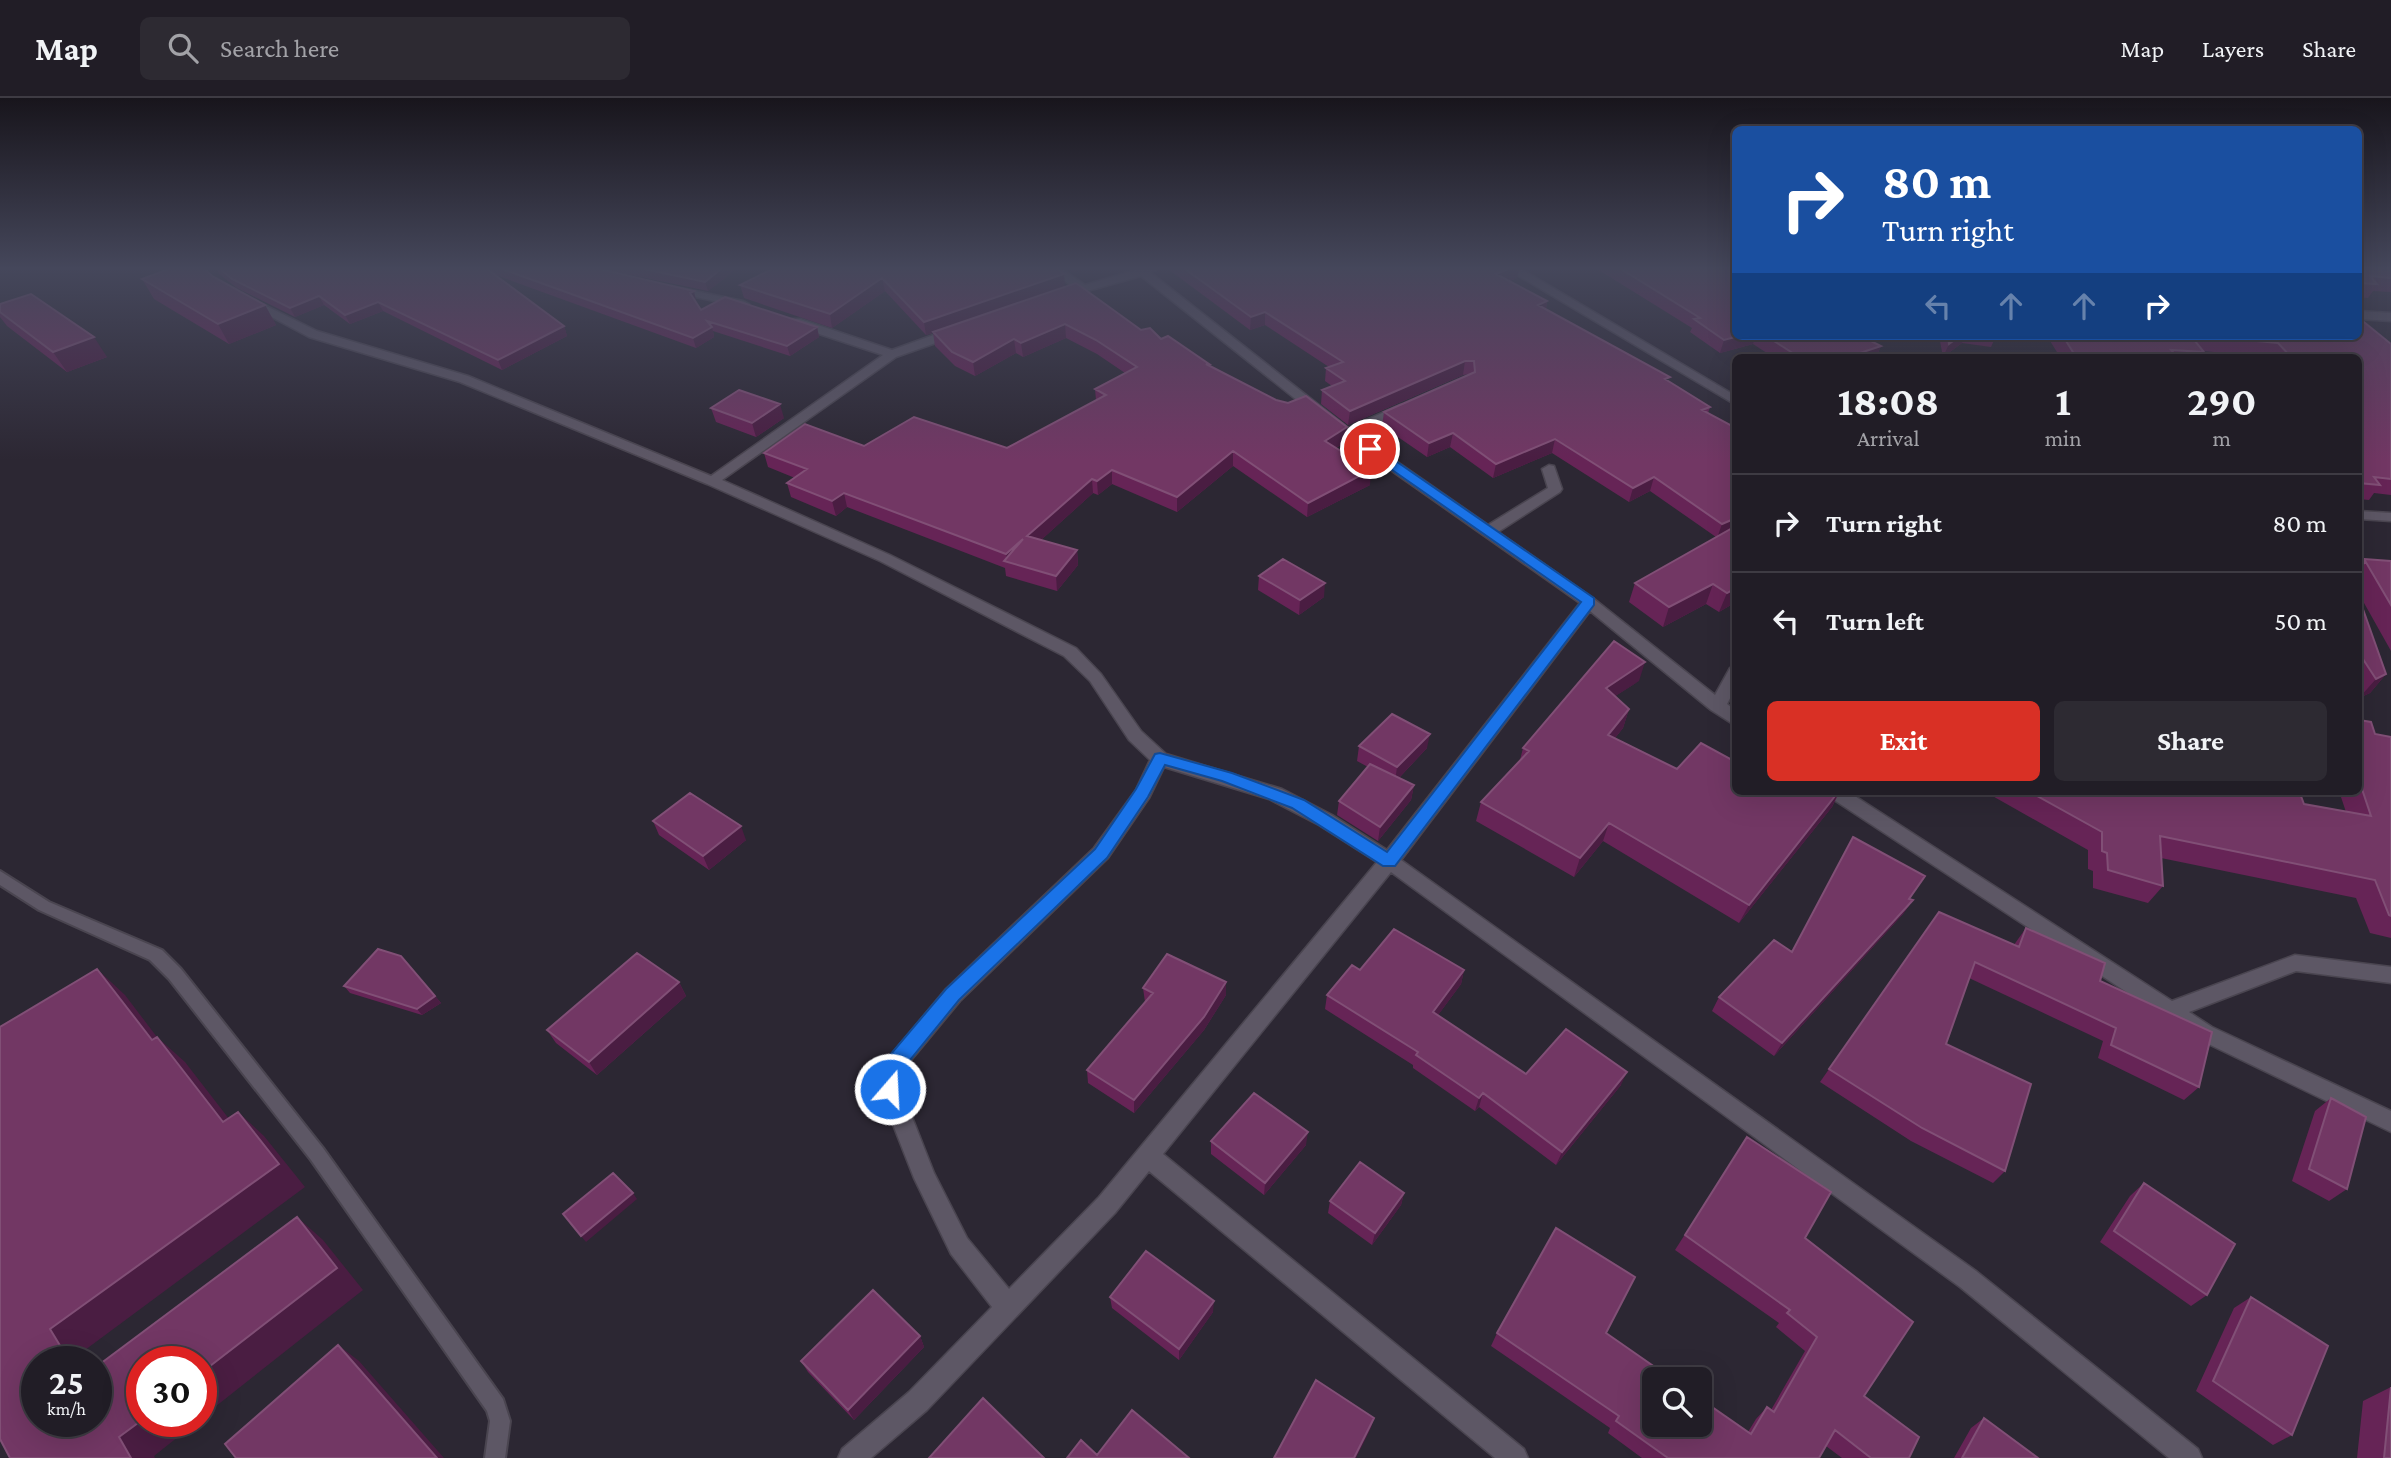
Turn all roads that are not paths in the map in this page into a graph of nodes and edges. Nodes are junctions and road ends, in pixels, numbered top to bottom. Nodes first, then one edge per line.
1 (310, 332) edge
2 (828, 332) edge
3 (953, 332) edge
4 (1224, 332) edge
5 (1620, 332) edge
6 (892, 354) junction
7 (1732, 399) edge
8 (1420, 401) edge
9 (1347, 433) junction
10 (1549, 469) dead end
11 (712, 481) junction
12 (2362, 515) edge
13 (2391, 517) edge
14 (1489, 531) junction
15 (1589, 601) junction
16 (1732, 679) edge
17 (1717, 706) junction
18 (1732, 717) edge
19 (1160, 758) junction
20 (1841, 795) edge
21 (1389, 861) junction
22 (0, 877) edge
23 (2391, 975) edge
24 (2170, 1010) junction
25 (2391, 1122) edge
26 (1147, 1155) junction
27 (1008, 1307) junction
28 (495, 1458) edge
29 (851, 1458) edge
30 (1515, 1458) edge
31 (2189, 1458) edge

1 - 11 street
2 - 6 street
3 - 6 street
4 - 9 street
5 - 7 street
6 - 11 street
8 - 9 street
9 - 14 street
10 - 14 street
11 - 19 street
12 - 13 street
14 - 15 street
15 - 17 street
15 - 21 street
16 - 17 street
17 - 18 street
19 - 21 street
19 - 27 street
20 - 24 street
21 - 26 street
21 - 31 street
22 - 28 lane
23 - 24 street
24 - 25 street
26 - 27 street
26 - 30 street
27 - 29 street

